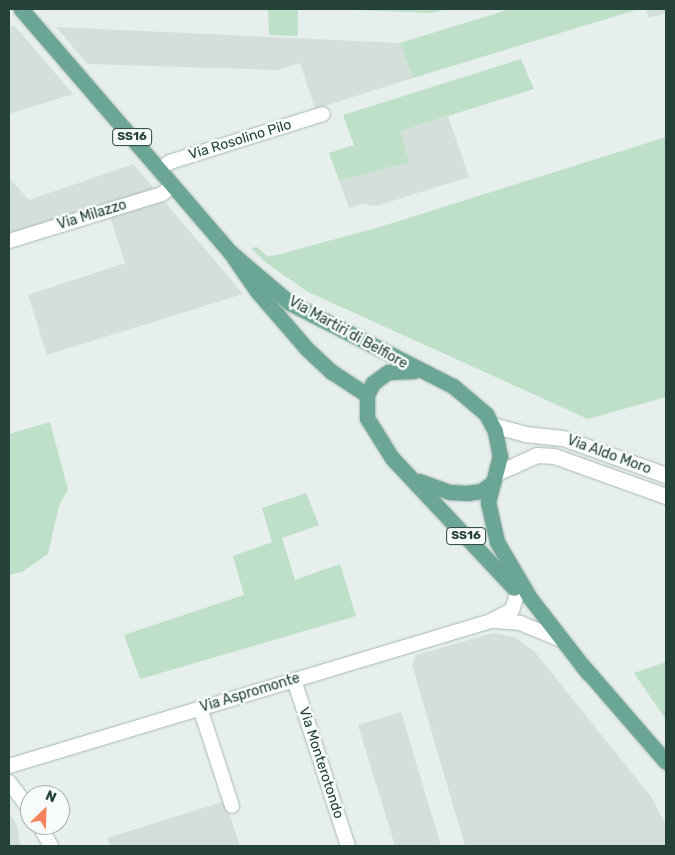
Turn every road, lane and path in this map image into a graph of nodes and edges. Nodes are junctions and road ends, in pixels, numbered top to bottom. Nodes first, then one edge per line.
1 (21, 9) edge
2 (323, 114) dead end
3 (160, 169) junction
4 (173, 185) junction
5 (9, 241) edge
6 (230, 252) junction
7 (422, 373) junction
8 (367, 395) junction
9 (492, 425) junction
10 (666, 475) edge
11 (495, 478) junction
12 (415, 480) junction
13 (666, 496) edge
14 (518, 592) junction
15 (491, 621) junction
16 (559, 639) junction
17 (588, 673) junction
18 (294, 680) junction
19 (200, 708) junction
20 (666, 762) edge
21 (9, 766) edge
22 (9, 782) edge
23 (20, 797) edge
24 (232, 806) dead end
25 (45, 835) edge
26 (51, 846) edge
27 (348, 846) edge

1 - 3 main road, Via Martiri di Belfiore / SS16
2 - 3 street, Via Rosolino Pilo
3 - 4 main road, Via Martiri di Belfiore / SS16
4 - 5 street, Via Milazzo
4 - 6 main road, Via Martiri di Belfiore / SS16
6 - 7 main road, Via Martiri di Belfiore / SS16
6 - 8 main road, Via Martiri di Belfiore / SS16
7 - 8 main road, Via Martiri di Belfiore / SS16
7 - 9 main road, Via Martiri di Belfiore / SS16
8 - 12 main road, SS16
9 - 10 street, Via Aldo Moro
9 - 11 main road, Via Martiri di Belfiore / SS16
11 - 12 main road, SS16
11 - 13 street, Via Aldo Moro
11 - 17 main road, SS16
12 - 14 main road, SS16
14 - 15 street, Via Aspromonte
14 - 16 main road, SS16
15 - 16 street, Via Aspromonte
15 - 18 street, Via Aspromonte
16 - 17 main road, SS16
17 - 20 main road, SS16
18 - 19 street, Via Aspromonte
18 - 27 street, Via Monterotondo
19 - 21 street, Via Aspromonte
19 - 24 street
22 - 23 street
25 - 26 street

